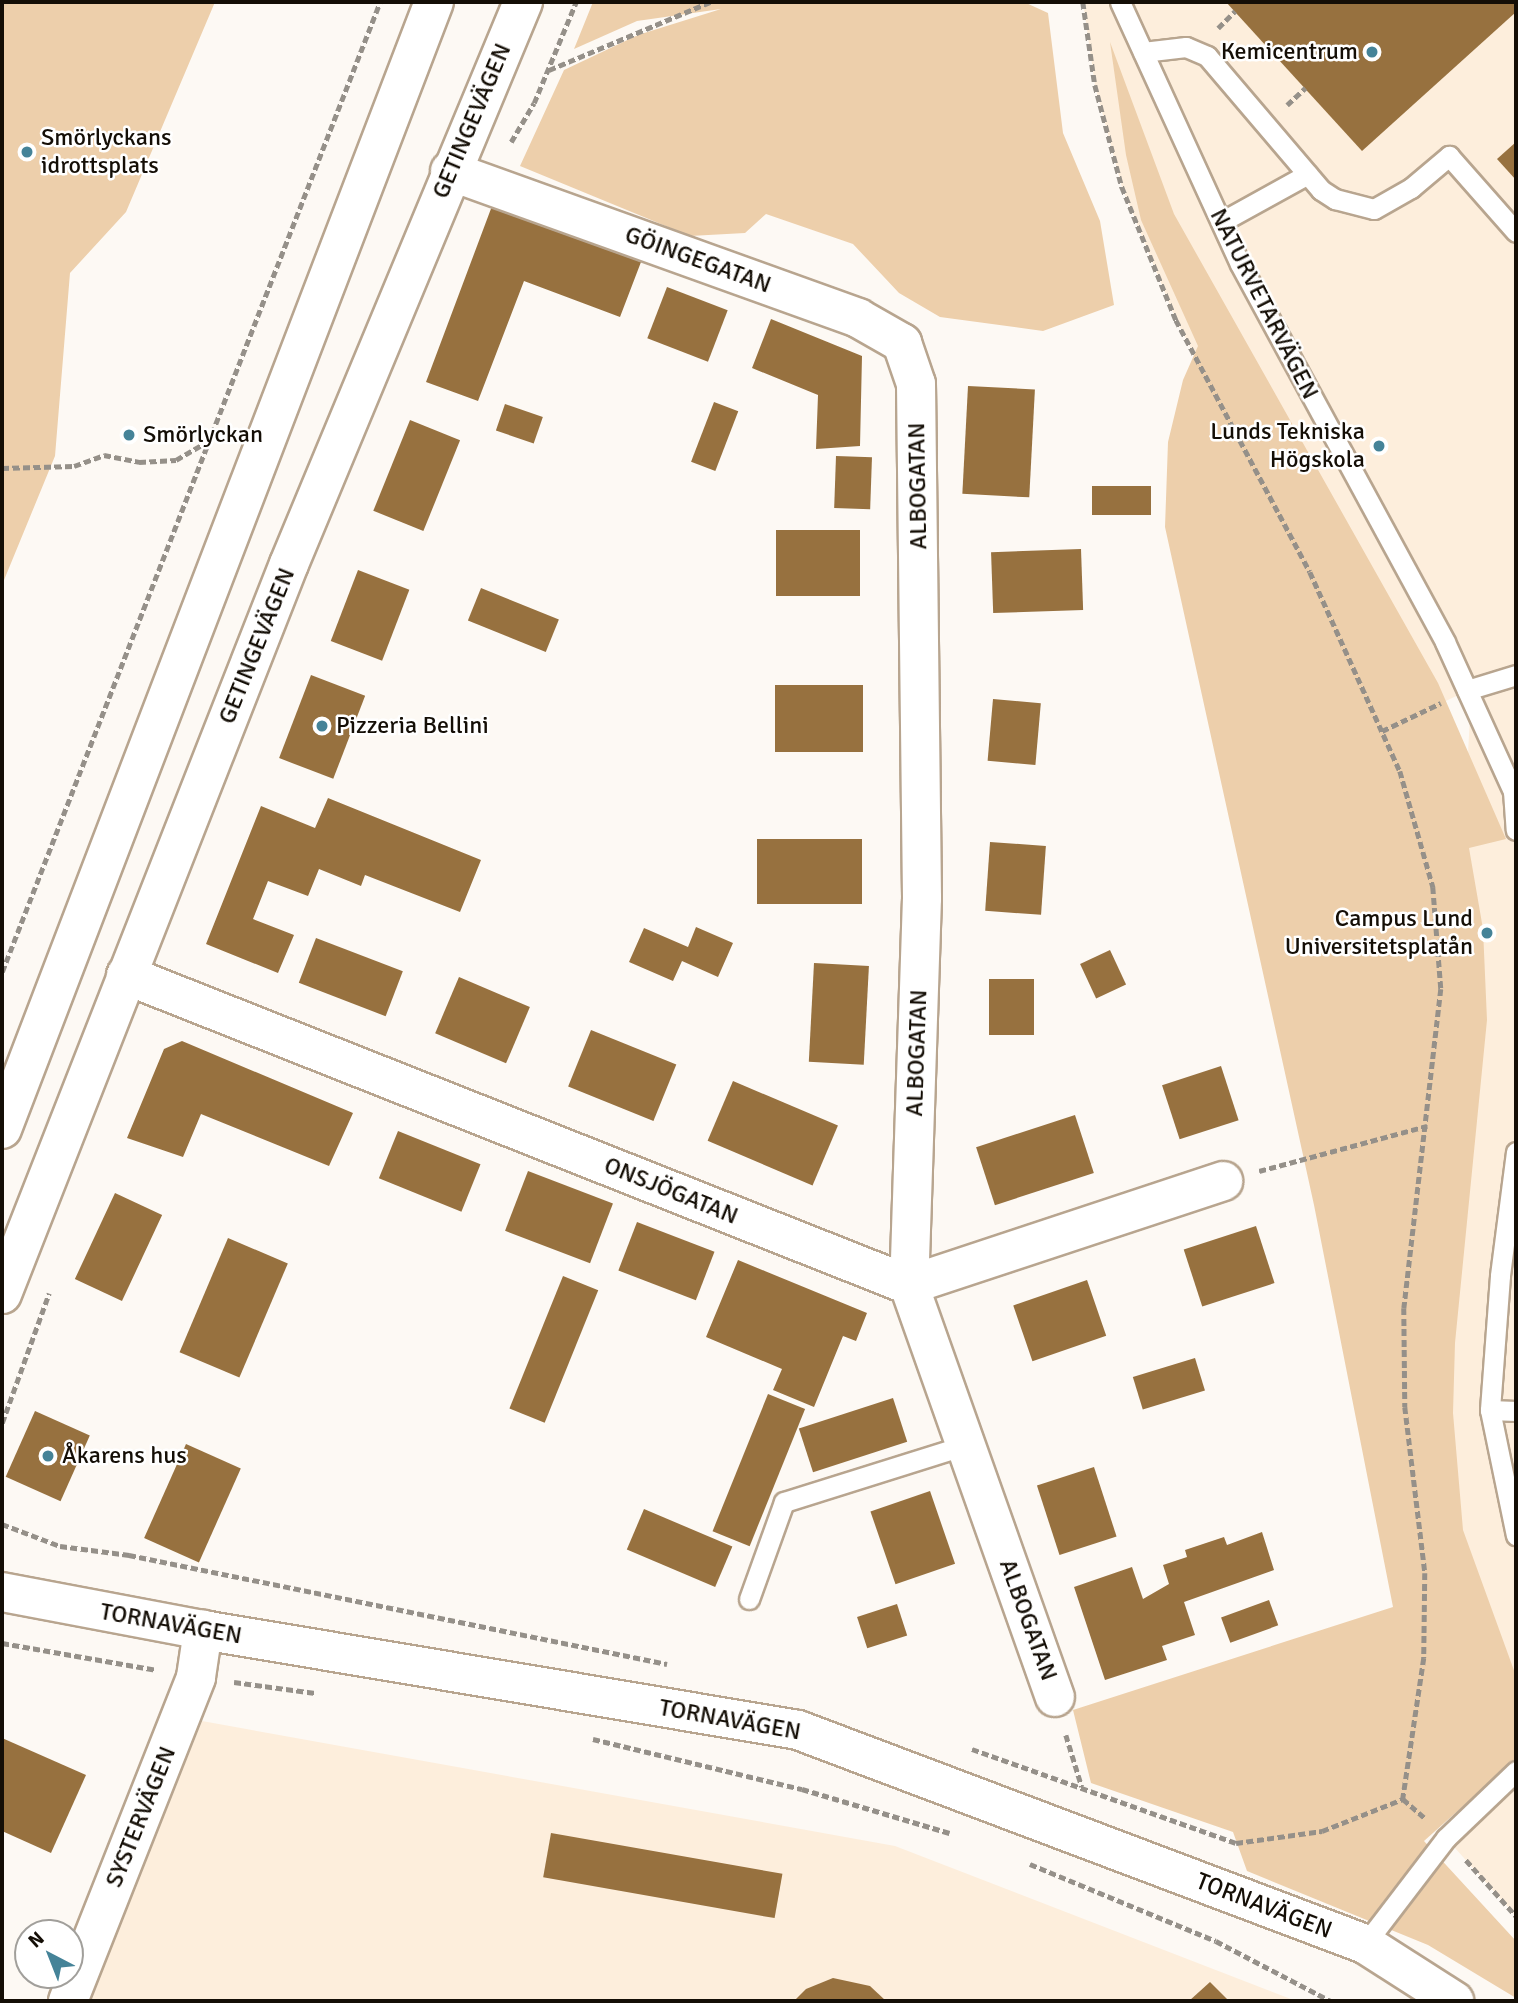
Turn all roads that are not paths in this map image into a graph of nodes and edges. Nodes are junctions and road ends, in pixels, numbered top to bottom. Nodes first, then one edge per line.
1 (434, 2) edge
2 (523, 2) edge
3 (1121, 2) edge
4 (1143, 51) junction
5 (450, 171) junction
6 (1308, 174) junction
7 (1221, 222) junction
8 (1516, 232) edge
9 (916, 384) joint
10 (1516, 676) edge
11 (1467, 690) junction
12 (1516, 830) edge
13 (126, 975) junction
14 (2, 1129) edge
15 (1516, 1153) edge
16 (1223, 1181) road end
17 (909, 1285) junction
18 (2, 1294) edge
19 (1490, 1410) junction
20 (1516, 1411) edge
21 (966, 1446) junction
22 (1516, 1535) edge
23 (2, 1592) edge
24 (749, 1599) dead end
25 (203, 1630) junction
26 (1055, 1697) road end
27 (1512, 1782) edge
28 (1365, 1944) junction
29 (68, 2001) edge
30 (1454, 2001) edge

1 - 14 main road
2 - 5 main road, GETINGEVÄGEN
3 - 4 lane, NATURVETARVÄGEN
4 - 6 lane
4 - 7 lane, NATURVETARVÄGEN
5 - 9 main road, GÖINGEGATAN
5 - 13 main road, GETINGEVÄGEN
6 - 7 lane
6 - 8 lane
7 - 11 lane, NATURVETARVÄGEN
9 - 17 main road, ALBOGATAN
10 - 11 lane
11 - 12 lane, NATURVETARVÄGEN
13 - 17 main road, ONSJÖGATAN
13 - 18 main road, GETINGEVÄGEN
15 - 19 lane
16 - 17 main road
17 - 21 main road, ALBOGATAN
19 - 20 lane
19 - 22 lane
21 - 24 lane
21 - 26 main road, ALBOGATAN
23 - 25 main road, TORNAVÄGEN
25 - 28 main road, TORNAVÄGEN
25 - 29 main road, SYSTERVÄGEN
27 - 28 lane
28 - 30 main road, TORNAVÄGEN

